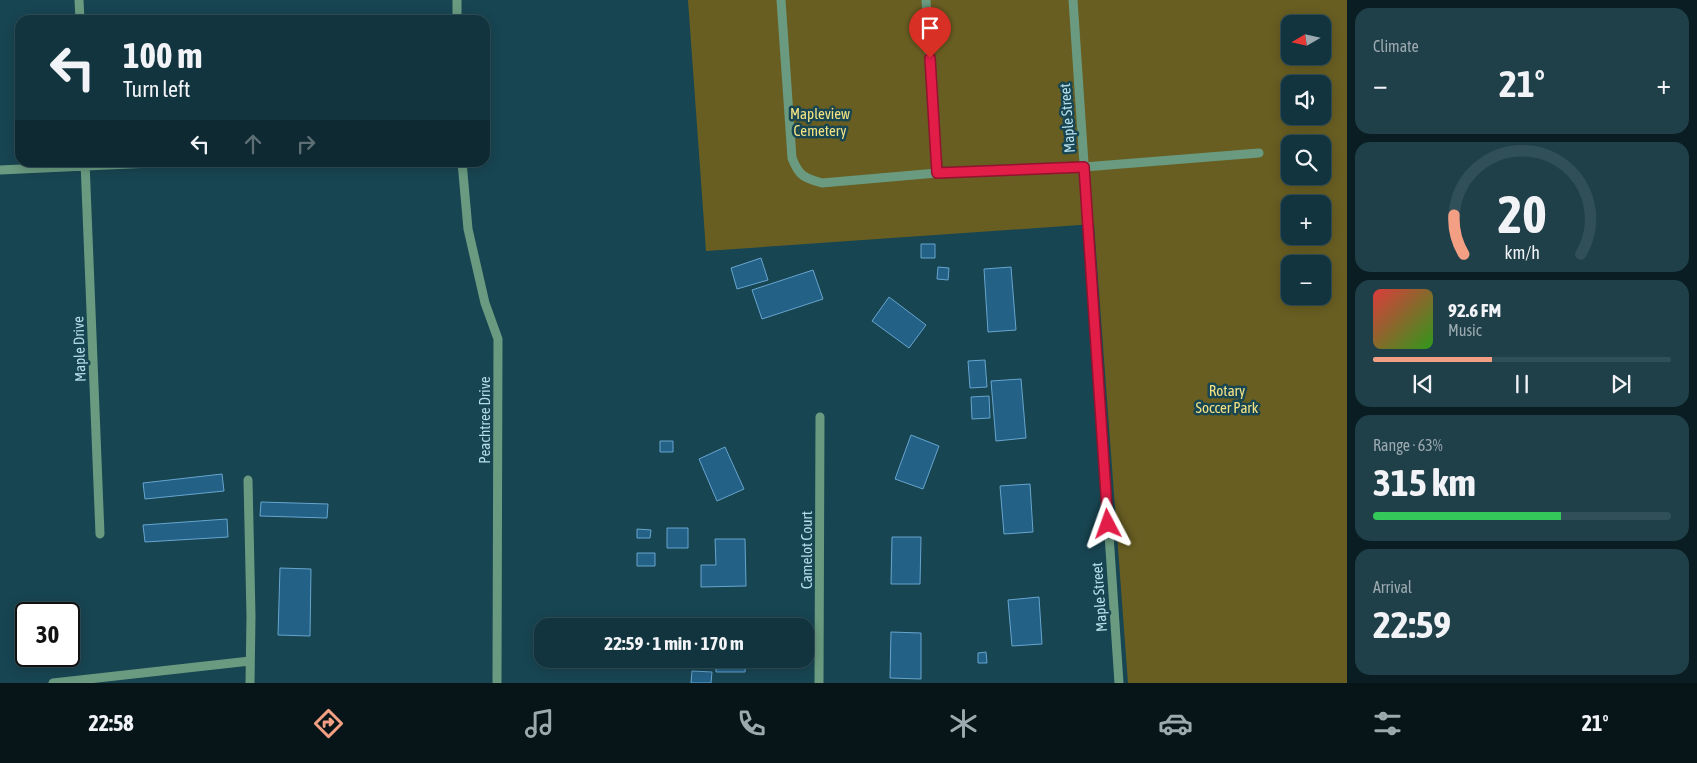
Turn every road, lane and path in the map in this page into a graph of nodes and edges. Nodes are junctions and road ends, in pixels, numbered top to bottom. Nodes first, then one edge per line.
1 (80, 0) edge
2 (457, 0) edge
3 (782, 0) edge
4 (926, 0) edge
5 (1073, 0) edge
6 (80, 15) edge
7 (457, 15) edge
8 (1259, 153) dead end
9 (42, 167) edge
10 (85, 167) edge
11 (462, 167) edge
12 (1084, 167) junction
13 (0, 170) edge
14 (937, 173) junction
15 (820, 417) dead end
16 (248, 480) dead end
17 (100, 534) dead end
18 (250, 661) junction
19 (52, 683) edge
20 (250, 683) edge
21 (497, 683) edge
22 (819, 683) edge
23 (1119, 683) edge

1 - 6 street
2 - 7 street
3 - 14 street
4 - 14 street
5 - 12 street, Maple Street
8 - 12 street
9 - 13 street
10 - 17 street, Maple Drive
11 - 21 street, Peachtree Drive
12 - 14 street
12 - 23 street, Maple Street
15 - 22 street, Camelot Court
16 - 18 street
18 - 19 street
18 - 20 street

